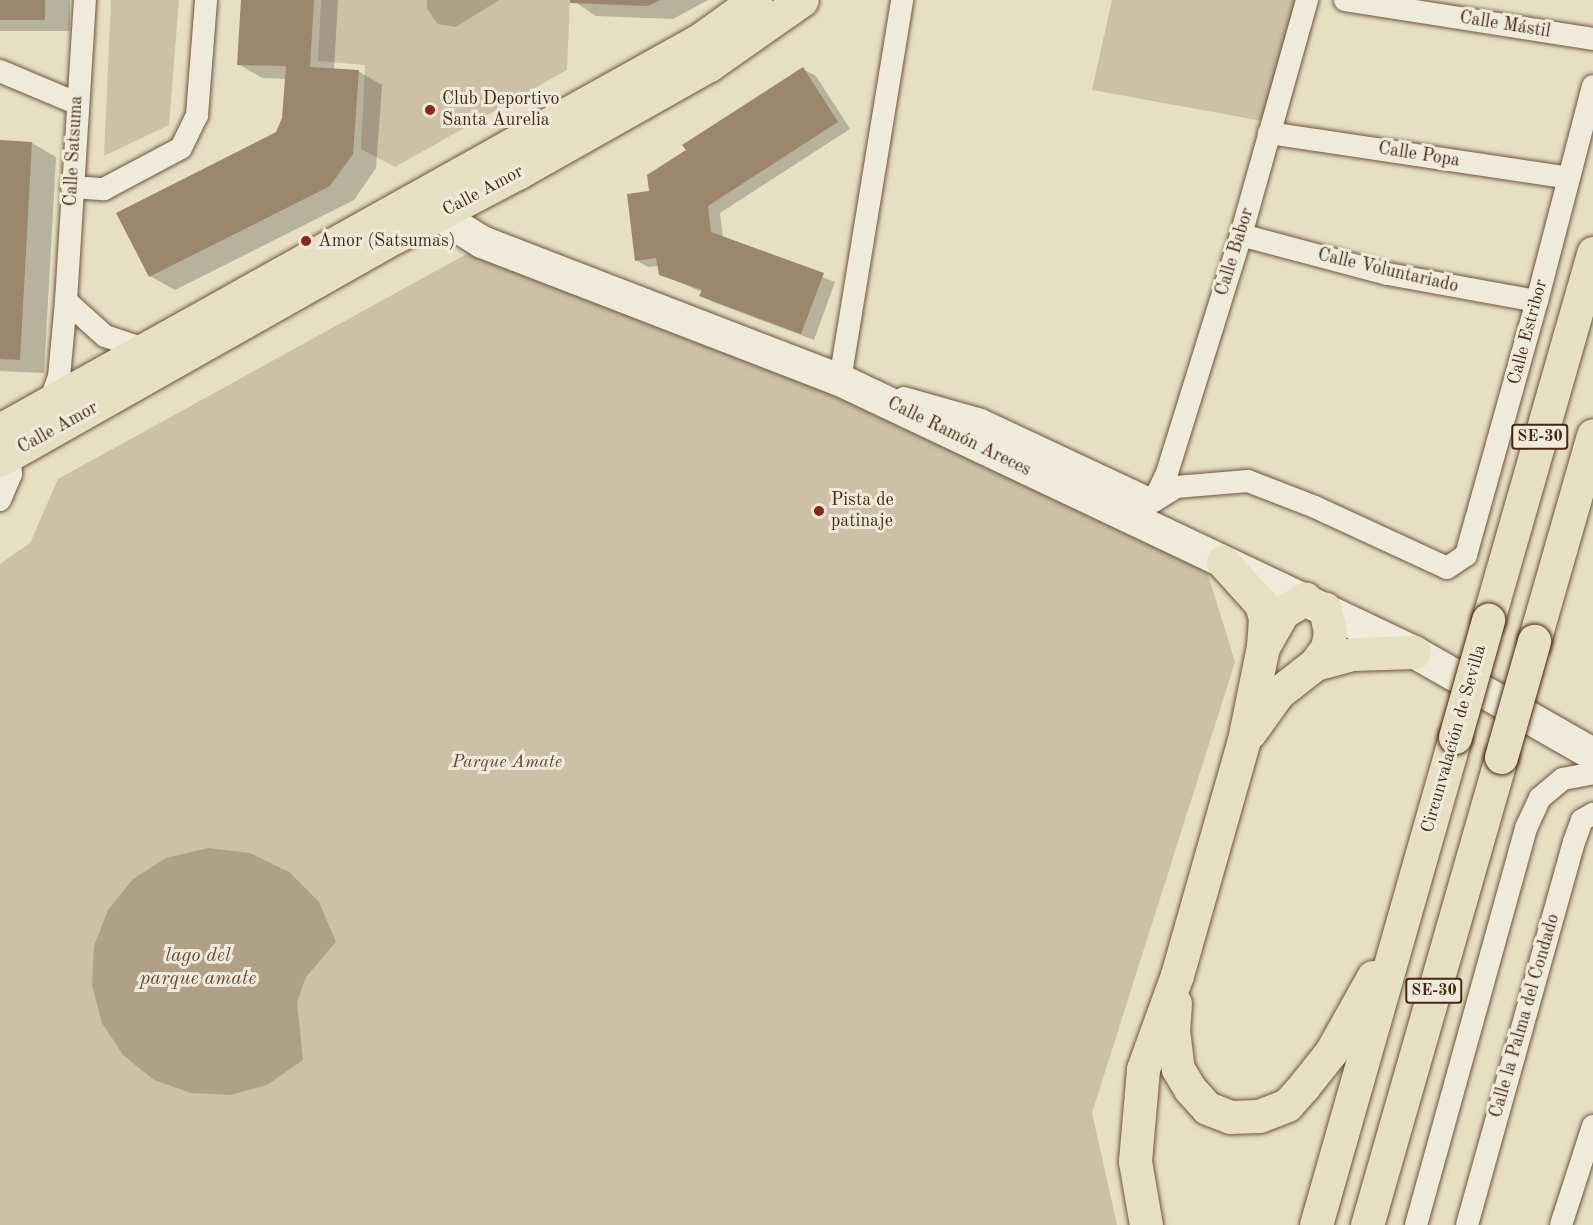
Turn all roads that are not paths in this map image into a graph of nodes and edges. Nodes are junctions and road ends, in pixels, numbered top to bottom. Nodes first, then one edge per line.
1 (85, 0) edge
2 (206, 0) edge
3 (755, 0) edge
4 (802, 0) edge
5 (902, 0) edge
6 (1306, 0) edge
7 (1345, 0) edge
8 (1593, 39) edge
9 (0, 71) edge
10 (1593, 86) edge
11 (76, 103) junction
12 (1269, 133) junction
13 (1569, 178) junction
14 (72, 188) junction
15 (432, 204) junction
16 (1241, 235) junction
17 (1593, 253) edge
18 (66, 301) junction
19 (1537, 301) junction
20 (144, 349) junction
21 (840, 380) junction
22 (50, 401) junction
23 (1593, 435) edge
24 (9, 447) edge
25 (0, 500) edge
26 (1154, 501) junction
27 (1223, 562) junction
28 (1315, 604) junction
29 (1263, 647) junction
30 (1414, 652) junction
31 (1315, 664) junction
32 (1244, 740) junction
33 (1593, 754) edge
34 (1593, 773) edge
35 (1593, 814) edge
36 (1401, 928) junction
37 (1177, 975) junction
38 (1593, 1126) edge
39 (1146, 1225) edge
40 (1316, 1225) edge
41 (1367, 1225) edge
42 (1416, 1225) edge
43 (1467, 1225) edge
44 (1561, 1225) edge

1 - 11 street, Calle Satsuma
2 - 14 street
3 - 15 main road, Calle Amor
4 - 15 main road, Calle Amor
5 - 21 street
6 - 12 street, Calle Babor
7 - 8 street, Calle Mástil
9 - 11 street
10 - 13 street, Calle Estribor
11 - 14 street, Calle Satsuma
12 - 13 street, Calle Popa
12 - 16 street, Calle Babor
13 - 19 street, Calle Estribor
14 - 18 street, Calle Satsuma
15 - 20 main road, Calle Amor
15 - 21 street, Calle Ramón Areces
15 - 24 main road, Calle Amor
16 - 19 street, Calle Voluntariado
16 - 26 street, Calle Babor
17 - 36 main road, Circunvalación de Sevilla / SE-30, bridge
18 - 20 street
18 - 22 street, Calle Satsuma
19 - 26 street, Calle Estribor
20 - 22 main road, Calle Amor
21 - 26 street
21 - 27 street, Calle Ramón Areces
22 - 24 main road, Calle Amor
23 - 41 main road, SE-30, bridge
24 - 25 street
27 - 28 street, Calle Ramón Areces
27 - 29 main road
28 - 29 main road
28 - 30 street, Calle Ramón Areces
28 - 31 main road
29 - 32 main road
30 - 31 main road
30 - 33 street, Calle Ramón Areces
31 - 32 main road
32 - 37 main road
34 - 42 street
35 - 43 street, Calle la Palma del Condado
36 - 37 main road
36 - 40 main road, Circunvalación de Sevilla / SE-30
37 - 39 main road
38 - 44 street

